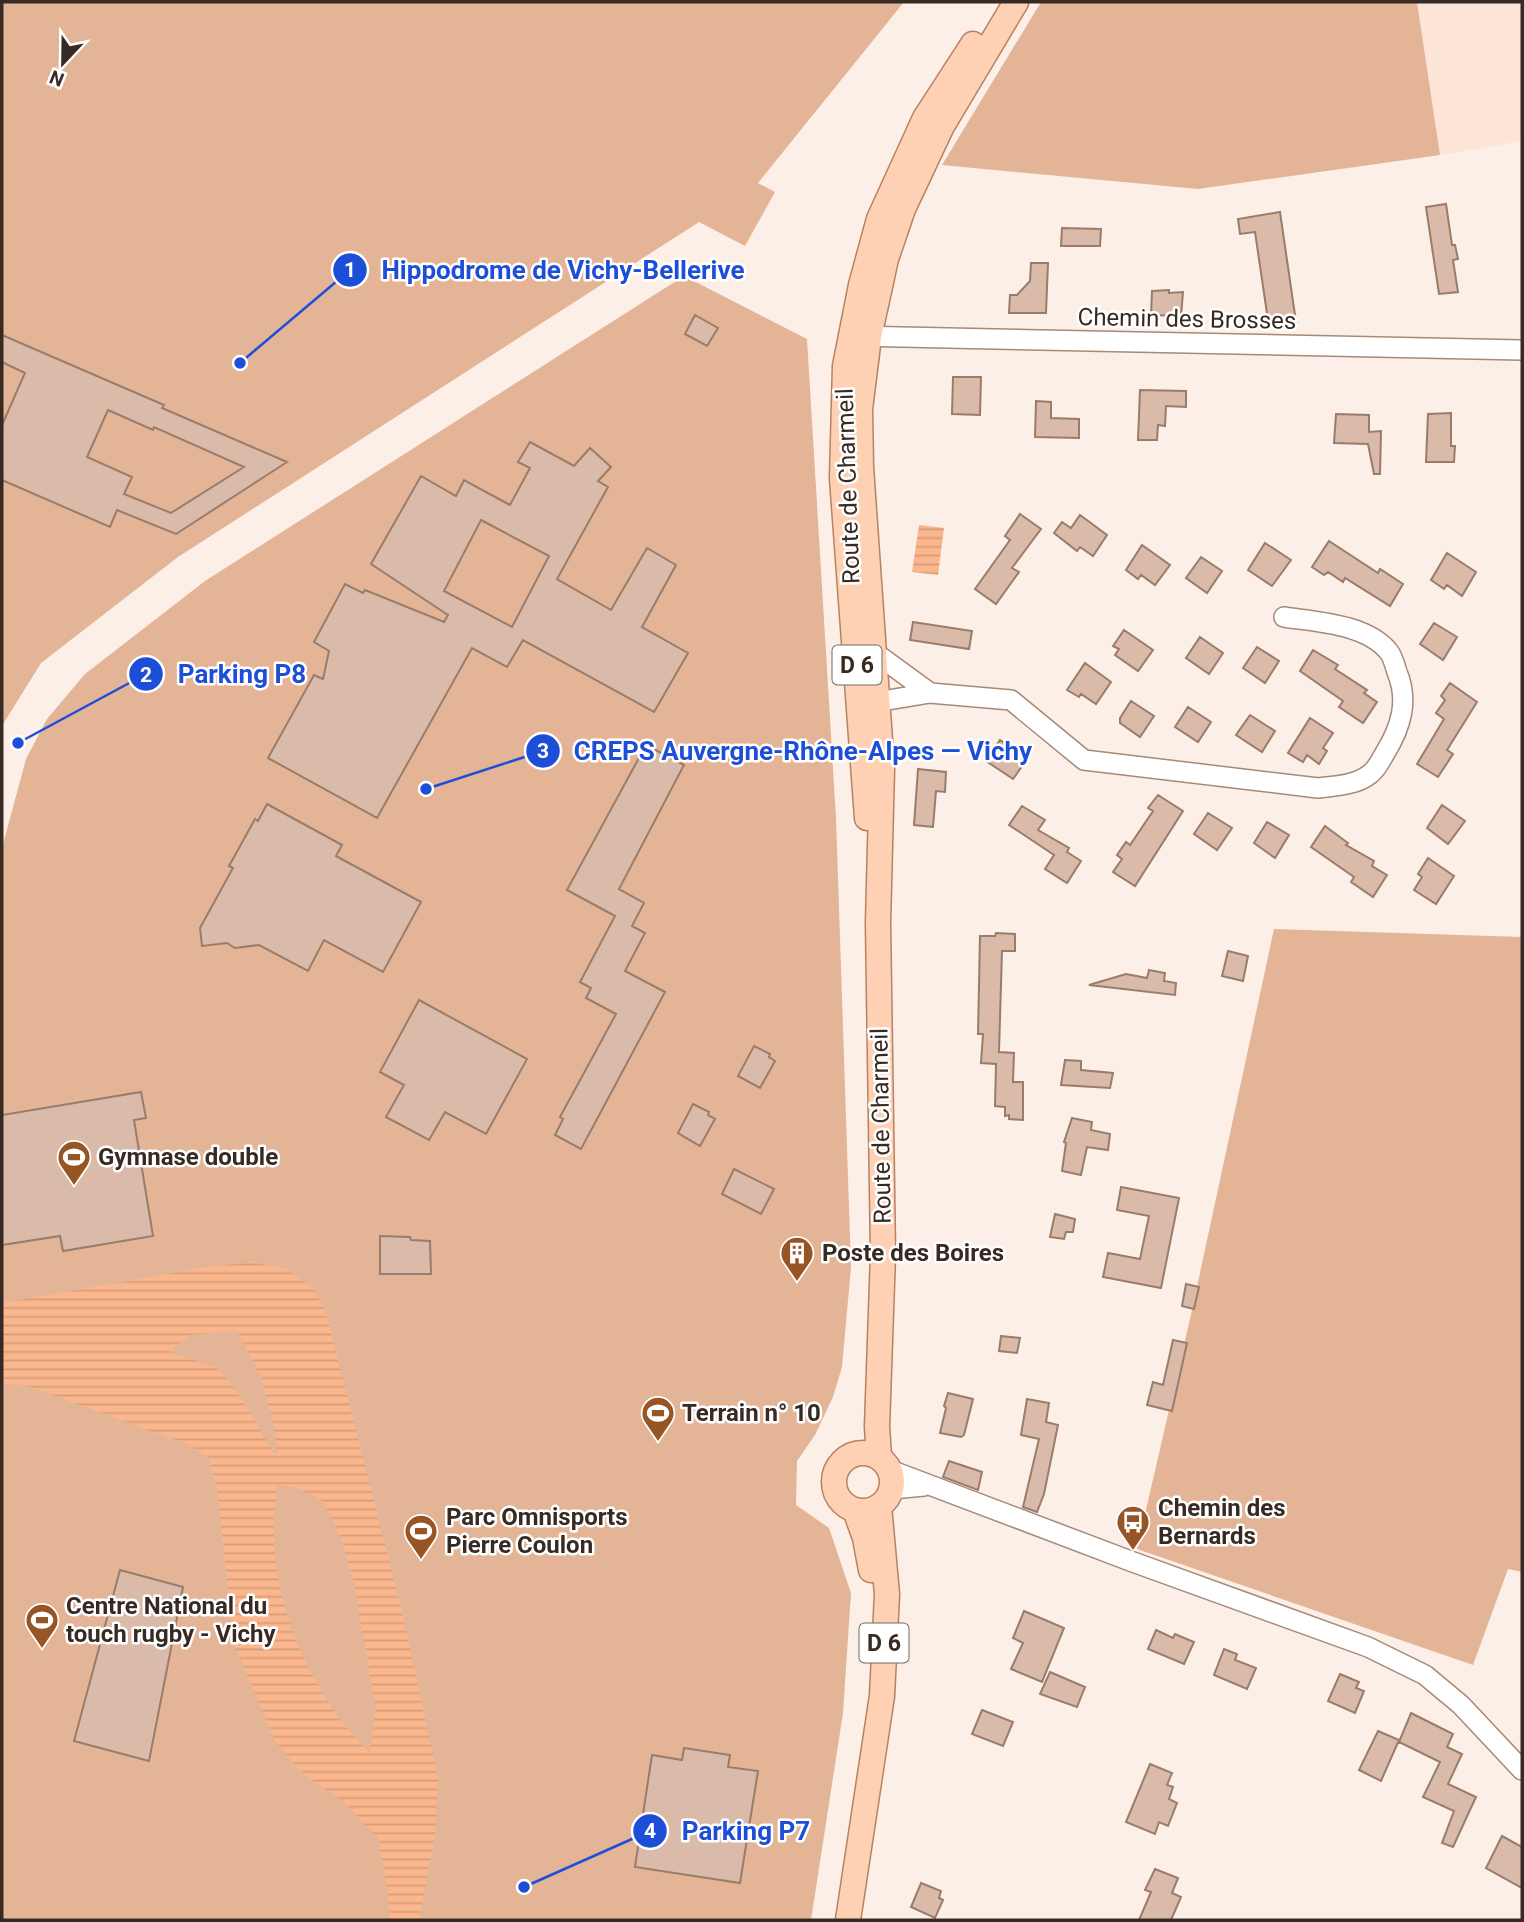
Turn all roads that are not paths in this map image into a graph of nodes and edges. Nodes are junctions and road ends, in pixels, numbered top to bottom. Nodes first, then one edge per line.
1 (1003, 2) edge
2 (1016, 2) edge
3 (859, 337) junction
4 (1522, 350) edge
5 (1284, 617) dead end
6 (874, 659) junction
7 (930, 693) junction
8 (867, 697) junction
9 (880, 1372) junction
10 (850, 1455) junction
11 (879, 1486) junction
12 (1522, 1770) edge
13 (848, 1920) edge

1 - 3 main road, Route de Charmeil / D 6
2 - 3 main road, Route de Charmeil / D 6
3 - 4 street, Chemin des Brosses
3 - 6 main road, Route de Charmeil / D 6
3 - 8 main road, Route de Charmeil / D 6
5 - 7 street
6 - 7 street
6 - 8 main road, Route de Charmeil / D 6
7 - 8 street
8 - 9 main road, Route de Charmeil / D 6
9 - 10 main road, Route de Charmeil / D 6
9 - 11 main road, Route de Charmeil / D 6
10 - 11 main road
10 - 11 main road, Route de Charmeil
11 - 12 street
11 - 13 main road, Route de Charmeil / D 6

